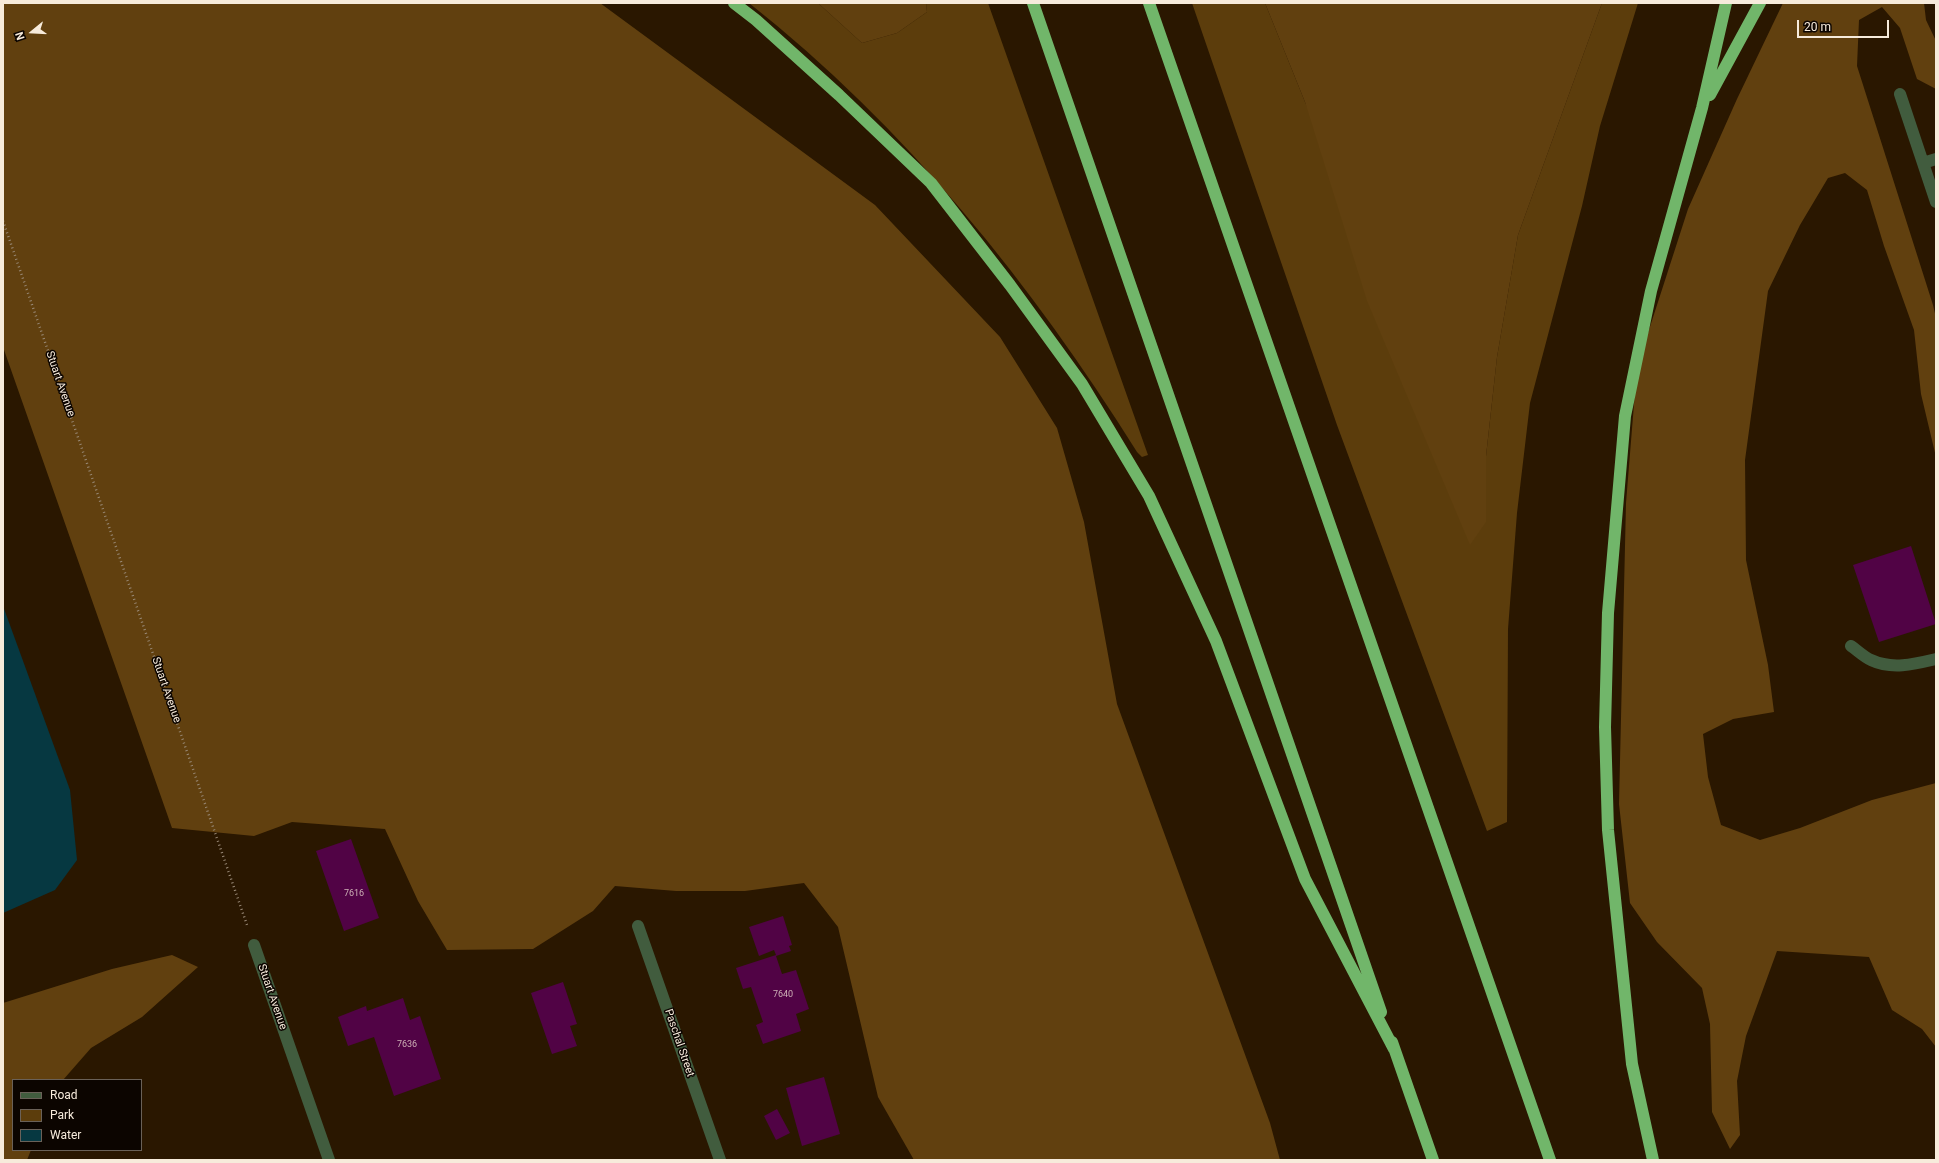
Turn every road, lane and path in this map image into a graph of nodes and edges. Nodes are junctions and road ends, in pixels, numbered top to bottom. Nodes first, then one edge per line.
1 (734, 3) edge
2 (1033, 3) edge
3 (1149, 3) edge
4 (1726, 3) edge
5 (1760, 3) edge
6 (1900, 94) dead end
7 (1702, 108) junction
8 (1936, 159) edge
9 (1923, 163) junction
10 (1936, 202) edge
11 (3, 221) edge
12 (1851, 646) dead end
13 (1936, 659) edge
14 (638, 926) dead end
15 (254, 945) joint
16 (1394, 1049) junction
17 (329, 1160) edge
18 (720, 1160) edge
19 (1433, 1160) edge
20 (1550, 1160) edge
21 (1653, 1160) edge

1 - 16 highway
2 - 16 highway
3 - 20 highway
4 - 7 highway
5 - 7 highway
6 - 9 street
7 - 21 highway
8 - 9 street
9 - 10 street
11 - 15 path, Stuart Avenue
12 - 13 street
14 - 18 street, Paschal Street
15 - 17 street, Stuart Avenue
16 - 19 highway

